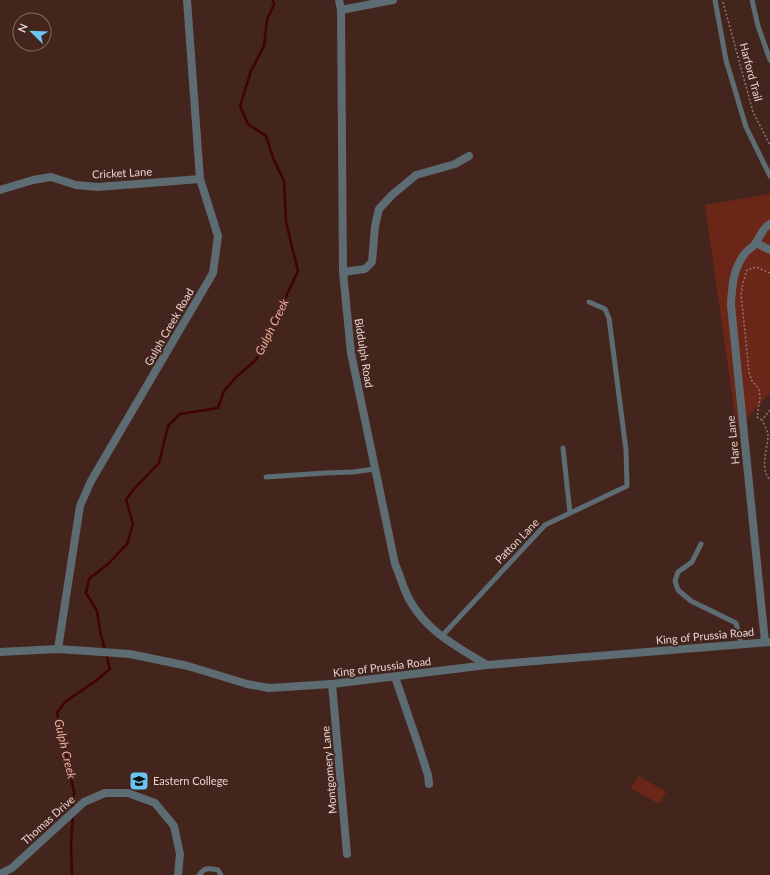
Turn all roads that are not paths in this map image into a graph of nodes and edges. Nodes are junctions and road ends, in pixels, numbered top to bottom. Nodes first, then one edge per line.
1 (187, 0) edge
2 (339, 0) edge
3 (393, 0) edge
4 (715, 0) edge
5 (752, 0) edge
6 (341, 10) junction
7 (770, 60) edge
8 (469, 156) dead end
9 (770, 176) edge
10 (200, 180) junction
11 (0, 190) edge
12 (770, 224) edge
13 (756, 243) junction
14 (770, 250) edge
15 (343, 272) junction
16 (589, 302) dead end
17 (563, 448) dead end
18 (375, 469) junction
19 (266, 477) dead end
20 (570, 513) junction
21 (701, 544) dead end
22 (442, 637) junction
23 (767, 642) edge
24 (740, 644) junction
25 (58, 649) junction
26 (0, 652) edge
27 (487, 665) junction
28 (395, 677) junction
29 (332, 684) junction
30 (429, 784) dead end
31 (347, 854) dead end
32 (0, 874) edge
33 (178, 875) edge
34 (199, 875) edge
35 (221, 875) edge

1 - 10 street, Gulph Creek Road
2 - 6 street, Biddulph Road
3 - 6 street
4 - 9 lane
5 - 7 lane
6 - 15 street, Biddulph Road
8 - 15 street
10 - 11 street, Cricket Lane
10 - 25 street, Gulph Creek Road
12 - 13 street, Hare Lane
13 - 14 street
13 - 23 street, Hare Lane
15 - 18 street, Biddulph Road
16 - 20 lane, Patton Lane
17 - 20 lane
18 - 19 lane
18 - 22 street, Biddulph Road
20 - 22 lane, Patton Lane
21 - 24 lane
22 - 27 street, Biddulph Road
23 - 24 street, King of Prussia Road
24 - 27 street, King of Prussia Road
25 - 26 street, King of Prussia Road
25 - 29 street, King of Prussia Road
27 - 28 street, King of Prussia Road
28 - 29 street, King of Prussia Road
28 - 30 street
29 - 31 street, Montgomery Lane
32 - 33 street, Thomas Drive
34 - 35 lane

